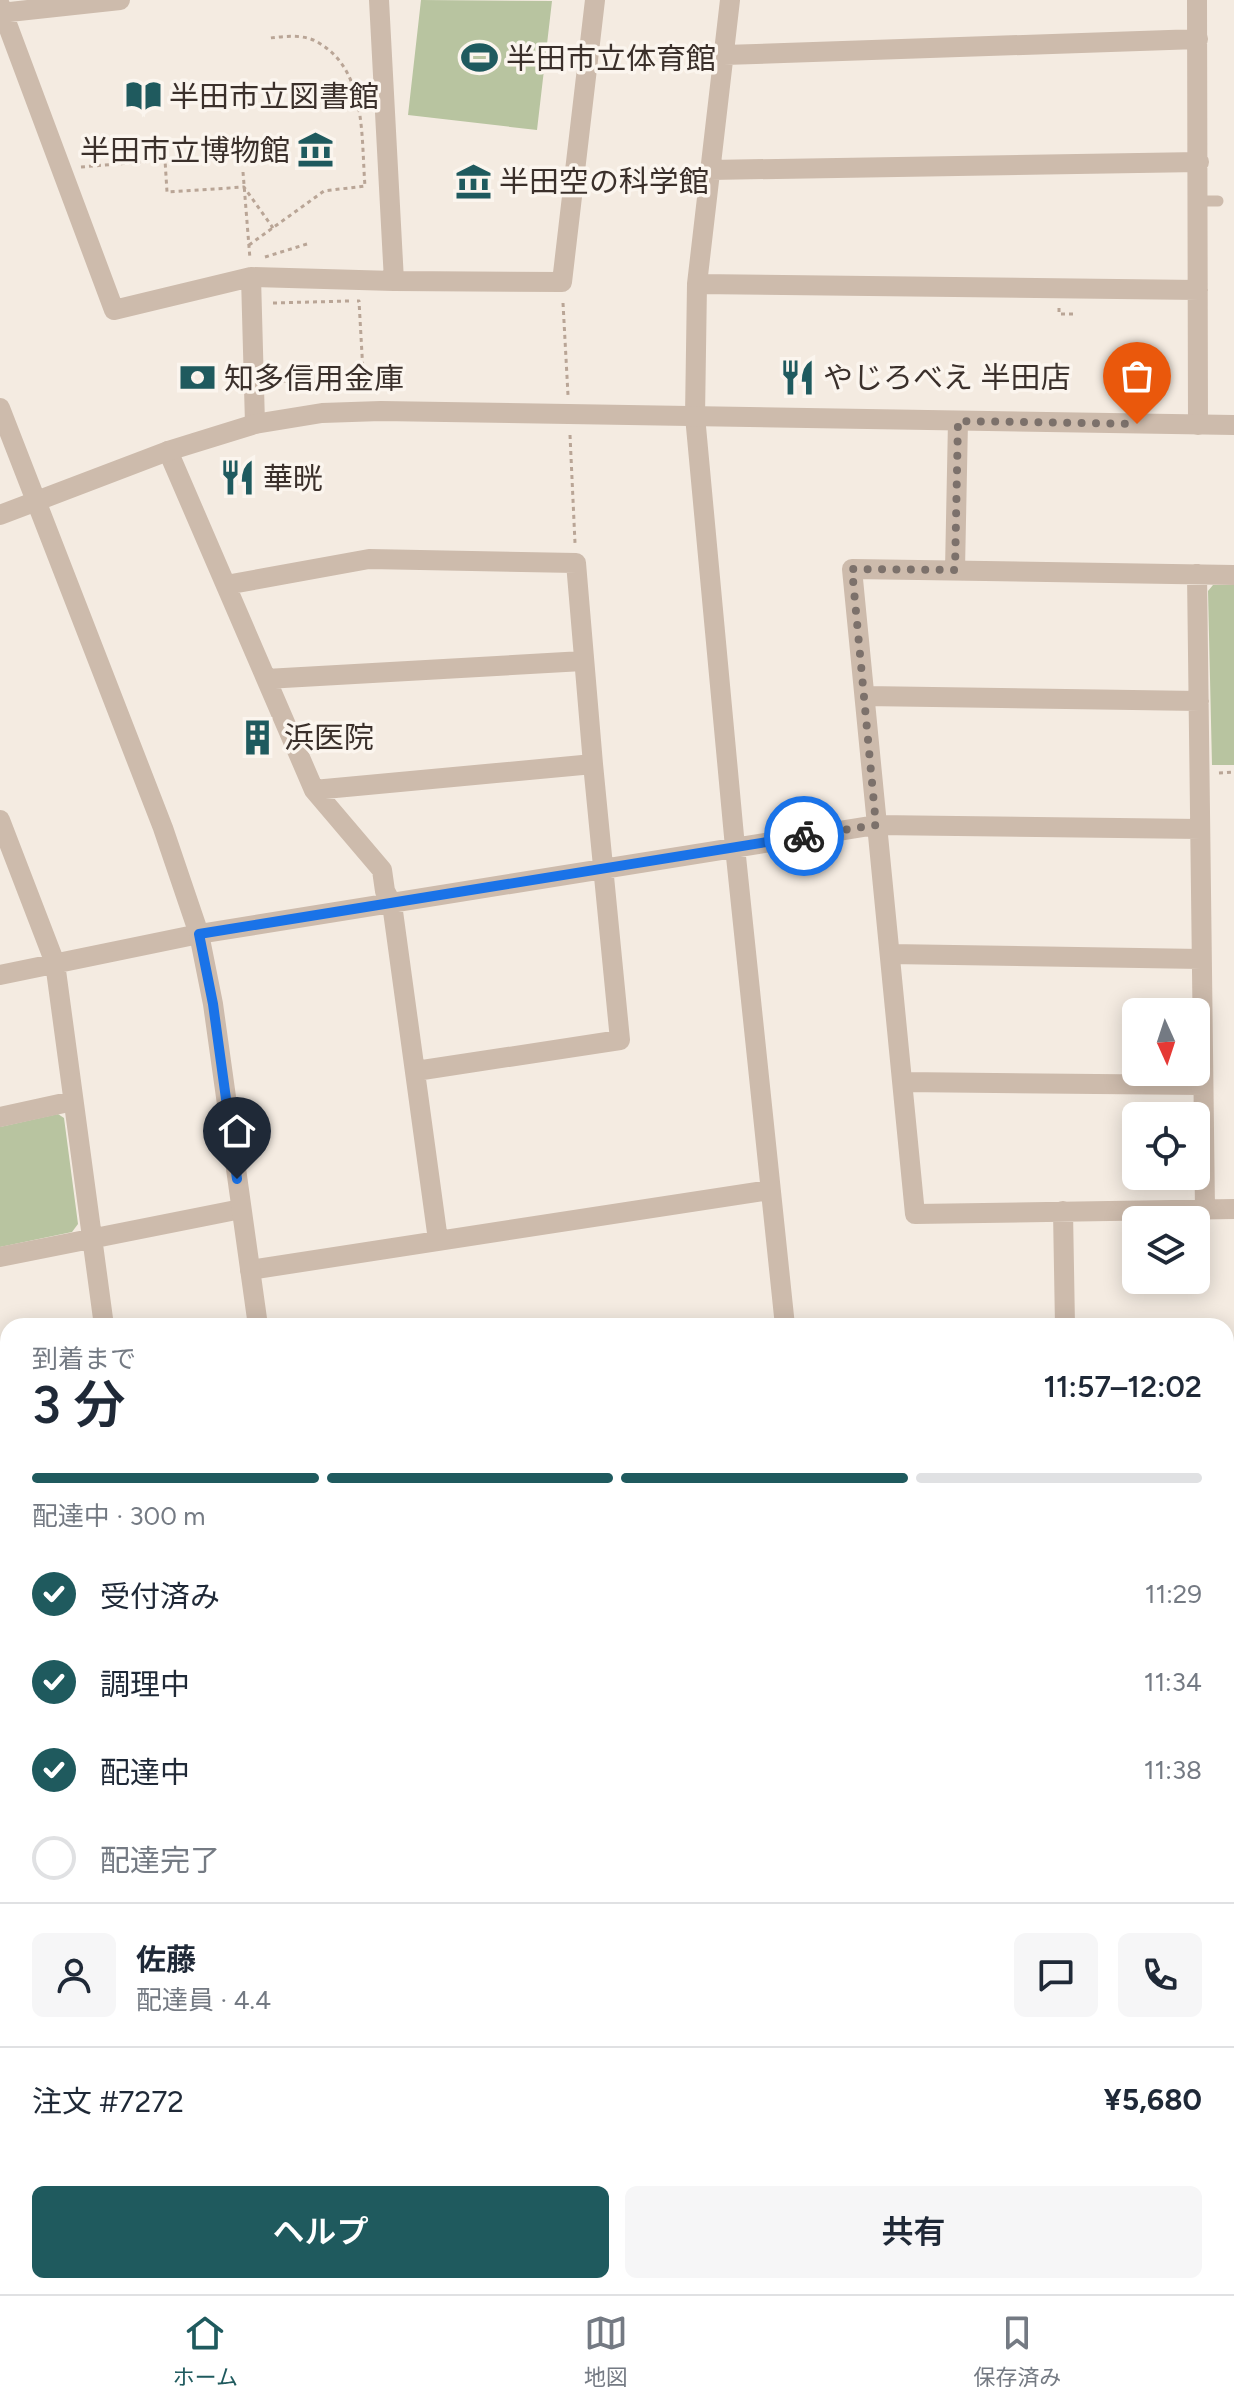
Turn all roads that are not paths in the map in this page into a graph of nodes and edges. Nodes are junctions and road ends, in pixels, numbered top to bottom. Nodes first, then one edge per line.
1 (120, 0) edge
2 (379, 0) edge
3 (595, 0) edge
4 (730, 0) edge
5 (1197, 0) edge
6 (1, 10) edge
7 (1198, 39) junction
8 (724, 55) junction
9 (1199, 162) junction
10 (710, 170) junction
11 (251, 272) junction
12 (394, 281) junction
13 (697, 284) junction
14 (1198, 290) junction
15 (0, 408) edge
16 (695, 416) junction
17 (958, 421) junction
18 (255, 424) junction
19 (1198, 425) junction
20 (1234, 425) edge
21 (168, 451) junction
22 (36, 502) junction
23 (0, 515) edge
24 (955, 570) junction
25 (1197, 574) junction
26 (1234, 575) edge
27 (226, 585) junction
28 (583, 661) junction
29 (266, 679) junction
30 (865, 696) junction
31 (1199, 701) junction
32 (593, 764) junction
33 (314, 790) junction
34 (876, 825) junction
35 (1, 827) edge
36 (1200, 829) junction
37 (735, 847) junction
38 (603, 868) junction
39 (392, 904) junction
40 (199, 934) junction
41 (890, 954) junction
42 (1201, 959) junction
43 (55, 963) junction
44 (0, 975) edge
45 (1202, 998) edge
46 (416, 1071) junction
47 (903, 1082) junction
48 (1122, 1084) edge
49 (1203, 1086) edge
50 (73, 1101) junction
51 (0, 1117) edge
52 (769, 1190) junction
53 (1205, 1206) edge
54 (241, 1209) junction
55 (1210, 1209) edge
56 (1234, 1209) edge
57 (1122, 1210) edge
58 (1063, 1211) junction
59 (91, 1238) junction
60 (438, 1240) junction
61 (0, 1257) edge
62 (250, 1270) junction
63 (103, 1318) edge
64 (257, 1318) edge
65 (784, 1318) edge
66 (1065, 1318) edge

1 - 6 street
2 - 12 street
3 - 12 street
4 - 8 street
5 - 7 street
6 - 11 street
7 - 8 street
7 - 9 street
8 - 10 street
9 - 10 street
9 - 14 street
10 - 13 street
11 - 12 street
11 - 18 street
13 - 14 street
13 - 16 street
14 - 19 street
15 - 22 street
16 - 17 street
16 - 18 street
16 - 37 street
17 - 19 street
17 - 24 street
18 - 21 street
19 - 20 street
21 - 22 street
21 - 27 street
22 - 23 street
22 - 40 street
24 - 25 street
24 - 30 street
25 - 26 street
25 - 31 street
27 - 28 street
27 - 29 street
28 - 29 street
28 - 32 street
29 - 33 street
30 - 31 street
30 - 34 street
31 - 36 street
32 - 33 street
32 - 38 street
33 - 39 street
34 - 36 street
34 - 37 street
34 - 41 street
35 - 43 street
36 - 42 street
37 - 38 street
37 - 52 street
38 - 39 street
38 - 46 street
39 - 40 street
39 - 46 street
40 - 43 street
40 - 54 street
41 - 42 street
41 - 47 street
42 - 45 street
43 - 44 street
43 - 50 street
46 - 60 street
47 - 48 street
47 - 58 street
49 - 53 street
50 - 51 street
50 - 59 street
52 - 60 street
52 - 65 street
54 - 59 street
54 - 62 street
55 - 56 street
57 - 58 street
58 - 66 street
59 - 61 street
59 - 63 street
60 - 62 street
62 - 64 street

